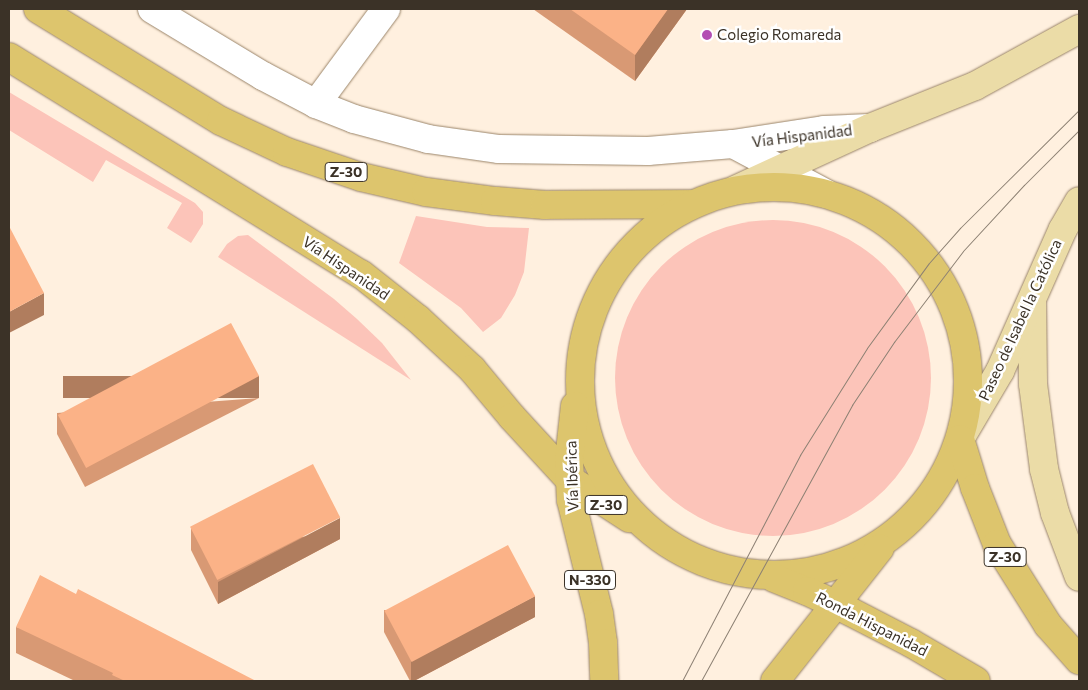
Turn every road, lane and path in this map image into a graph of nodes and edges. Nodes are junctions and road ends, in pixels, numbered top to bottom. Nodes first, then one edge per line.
1 (38, 9) edge
2 (152, 9) edge
3 (386, 9) edge
4 (1079, 29) edge
5 (9, 56) edge
6 (316, 104) junction
7 (870, 128) junction
8 (733, 144) junction
9 (780, 170) junction
10 (735, 190) junction
11 (827, 194) junction
12 (1079, 201) edge
13 (693, 204) junction
14 (1032, 301) junction
15 (579, 388) junction
16 (960, 439) junction
17 (569, 479) junction
18 (644, 528) junction
19 (889, 537) junction
20 (765, 574) junction
21 (1079, 577) edge
22 (835, 604) junction
23 (1079, 660) edge
24 (604, 681) edge
25 (775, 681) edge
26 (976, 681) edge

1 - 13 highway, Z-30
2 - 6 street, Vía Hispanidad
3 - 6 street
4 - 7 main road
5 - 17 highway, Vía Hispanidad / Z-30
6 - 8 street, Vía Hispanidad
7 - 8 street, Vía Hispanidad
7 - 9 main road
8 - 9 street, Vía Hispanidad
9 - 10 main road
9 - 11 street, Vía Hispanidad
10 - 11 highway
10 - 13 highway
11 - 16 highway
12 - 14 main road, Paseo de Isabel la Católica
13 - 15 highway
14 - 16 main road, Paseo de Isabel la Católica
14 - 21 main road
15 - 17 highway, Vía Ibérica
15 - 18 highway
16 - 19 highway
16 - 23 highway, Z-30
17 - 18 highway, Vía Hispanidad / Z-30
17 - 24 highway, Vía Ibérica / N-330
18 - 20 highway, Vía Hispanidad
19 - 20 highway
19 - 22 highway
20 - 22 highway, Ronda Hispanidad
22 - 25 highway
22 - 26 highway, Ronda Hispanidad

